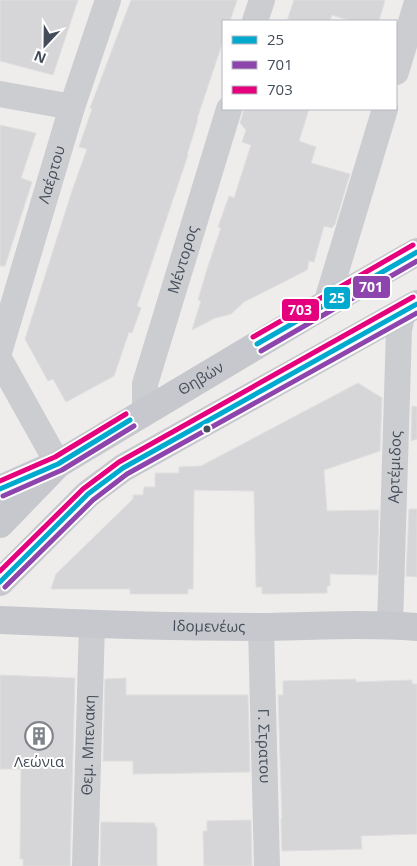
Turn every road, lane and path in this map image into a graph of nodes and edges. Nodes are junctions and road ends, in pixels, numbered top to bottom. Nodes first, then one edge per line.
1 (108, 0) edge
2 (262, 0) edge
3 (417, 2) edge
4 (255, 20) edge
5 (397, 69) edge
6 (0, 94) edge
7 (72, 107) junction
8 (229, 110) edge
9 (385, 110) edge
10 (417, 252) edge
11 (326, 304) junction
12 (410, 308) edge
13 (0, 349) edge
14 (0, 360) edge
15 (145, 410) junction
16 (58, 464) junction
17 (0, 489) edge
18 (0, 524) edge
19 (0, 582) edge
20 (0, 620) edge
21 (92, 625) junction
22 (390, 625) junction
23 (261, 626) junction
24 (417, 627) edge
25 (85, 866) edge
26 (267, 866) edge

1 - 7 street, Λαέρτου
2 - 4 street
3 - 5 street
6 - 7 street
7 - 13 street, Λαέρτου
8 - 15 street, Μέντορος
9 - 11 street
10 - 11 main road, Θηβών
11 - 15 main road, Θηβών
12 - 19 main road
12 - 22 street, Αρτέμιδος
14 - 16 street
15 - 16 main road, Θηβών
16 - 17 main road
16 - 18 main road, Θηβών
20 - 21 main road, Ιδομενέως
21 - 23 main road, Ιδομενέως
21 - 25 street, Θεμ. Μπενακη
22 - 23 main road, Ιδομενέως
22 - 24 main road, Ιδομενέως
23 - 26 street, Γ. Στρατου

